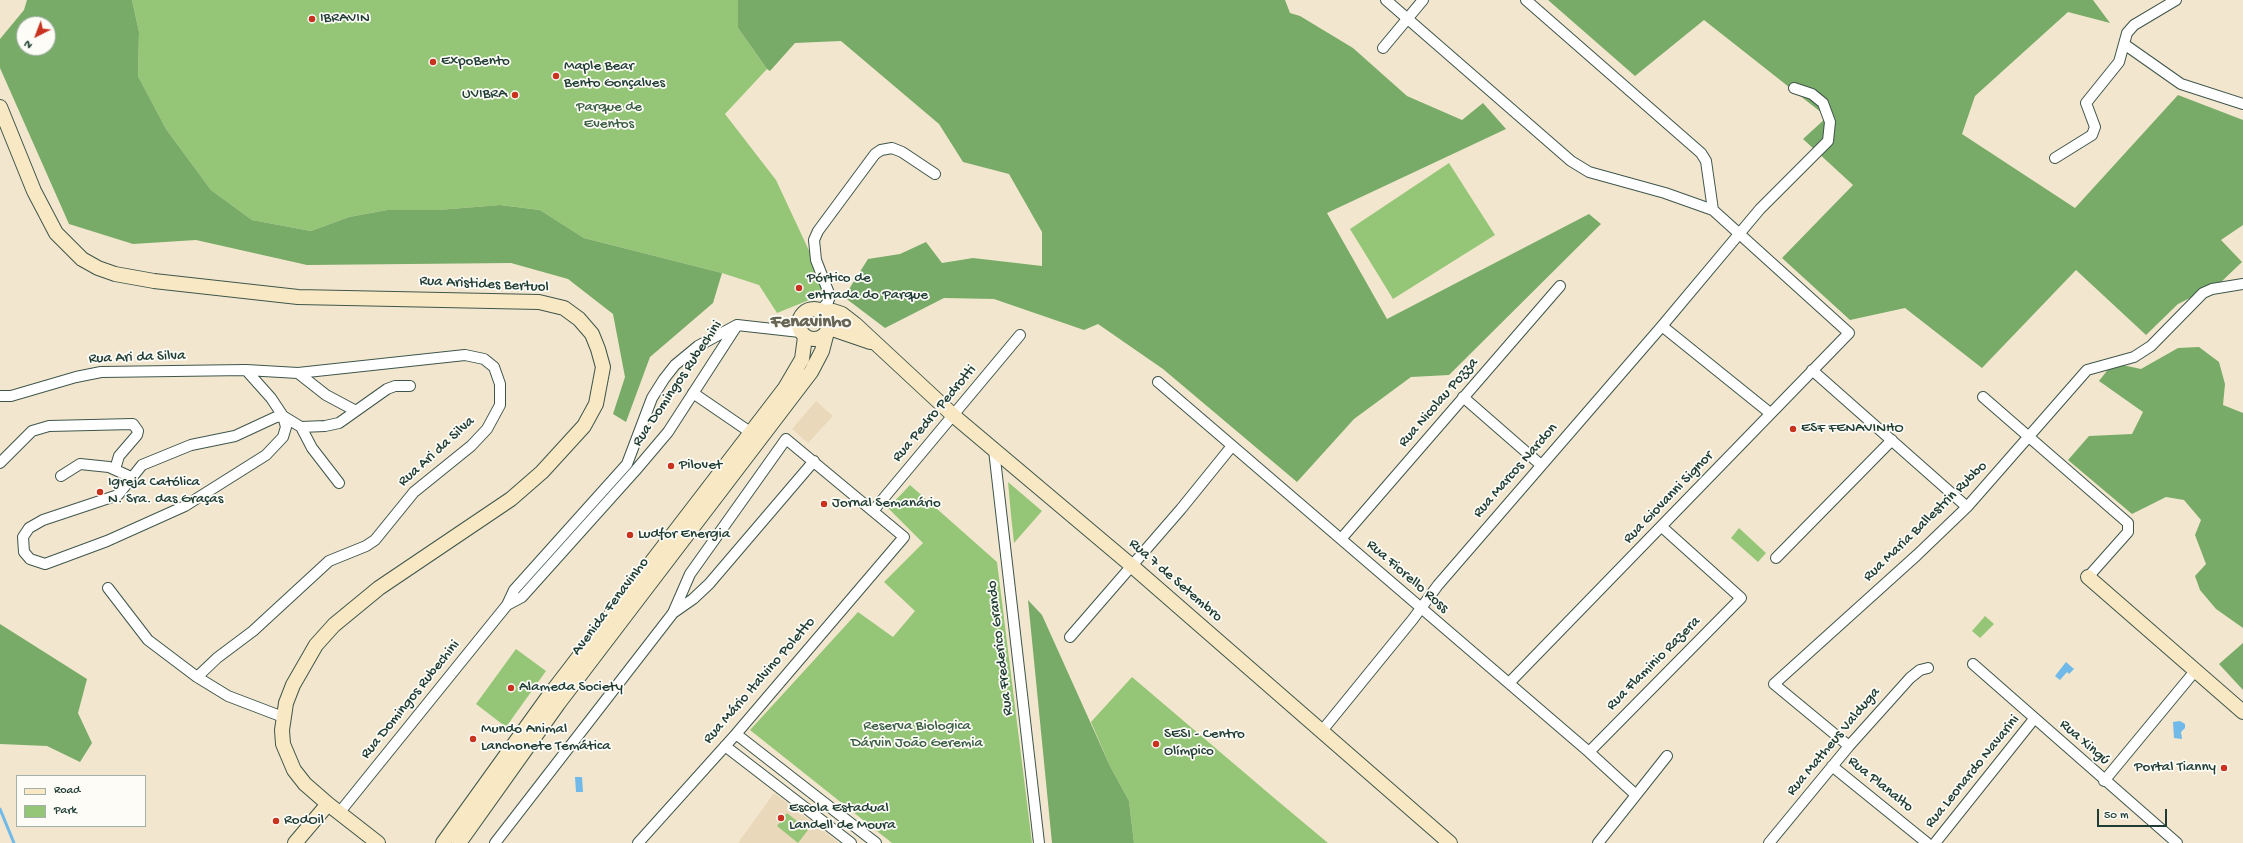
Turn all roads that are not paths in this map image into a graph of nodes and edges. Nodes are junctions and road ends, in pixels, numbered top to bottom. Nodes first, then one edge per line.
1 (1386, 0) edge
2 (1423, 0) edge
3 (1526, 0) edge
4 (2176, 0) edge
5 (1407, 18) junction
6 (2124, 44) junction
7 (1383, 48) dead end
8 (1794, 88) dead end
9 (2243, 104) edge
10 (0, 107) edge
11 (2054, 158) dead end
12 (935, 174) dead end
13 (1713, 210) junction
14 (1740, 235) junction
15 (2243, 284) edge
16 (1560, 286) dead end
17 (822, 311) junction
18 (737, 325) junction
19 (1662, 326) junction
20 (828, 330) junction
21 (803, 334) junction
22 (1020, 335) dead end
23 (878, 345) junction
24 (246, 370) junction
25 (1812, 370) junction
26 (298, 373) junction
27 (1158, 382) dead end
28 (410, 386) dead end
29 (693, 394) junction
30 (0, 396) edge
31 (1463, 397) junction
32 (1982, 397) dead end
33 (356, 411) junction
34 (1770, 413) junction
35 (772, 414) junction
36 (283, 416) junction
37 (954, 416) junction
38 (301, 427) junction
39 (750, 432) junction
40 (2030, 437) junction
41 (1892, 440) junction
42 (1232, 446) junction
43 (994, 450) junction
44 (814, 461) junction
45 (0, 463) edge
46 (1541, 465) junction
47 (115, 468) junction
48 (61, 476) dead end
49 (131, 476) junction
50 (339, 483) dead end
51 (1967, 507) junction
52 (873, 511) junction
53 (1662, 526) junction
54 (684, 528) junction
55 (1341, 539) junction
56 (1776, 558) dead end
57 (1132, 566) junction
58 (2088, 577) joint
59 (108, 588) dead end
60 (507, 605) junction
61 (1420, 609) junction
62 (673, 613) junction
63 (1070, 637) dead end
64 (1973, 664) dead end
65 (1928, 668) dead end
66 (2195, 671) junction
67 (197, 677) junction
68 (1509, 684) junction
69 (2243, 712) edge
70 (283, 717) junction
71 (2034, 720) junction
72 (1321, 732) junction
73 (736, 734) junction
74 (725, 746) junction
75 (1849, 746) junction
76 (1589, 752) junction
77 (1667, 756) dead end
78 (1832, 766) junction
79 (2104, 781) junction
80 (1636, 795) junction
81 (328, 804) junction
82 (339, 813) junction
83 (468, 820) junction
84 (460, 842) edge
85 (294, 843) edge
86 (378, 843) edge
87 (443, 843) edge
88 (496, 843) edge
89 (638, 843) edge
90 (851, 843) edge
91 (876, 843) edge
92 (1039, 843) edge
93 (1450, 843) edge
94 (1598, 843) edge
95 (1769, 843) edge
96 (1927, 843) edge
97 (1935, 843) edge
98 (2177, 843) edge

1 - 5 street
2 - 5 street
3 - 13 street
4 - 6 street
5 - 7 street
5 - 13 street
6 - 9 street
6 - 11 street
8 - 14 street, Rua Marcos Nardon
10 - 70 street, Rua Aristides Bertuol
12 - 17 street
13 - 14 street
14 - 19 street, Rua Marcos Nardon
14 - 25 street, Rua Giovanni Signor
15 - 40 street, Rua Maria Ballestrin Rubbo
16 - 31 street, Rua Nicolau Pozza
17 - 20 street
17 - 21 street
17 - 23 street, Rua 7 de Setembro
18 - 21 street
18 - 29 street, Rua Domingos Rubechini
18 - 60 street, Rua Domingos Rubechini
19 - 34 street
19 - 46 street, Rua Marcos Nardon
20 - 21 street
20 - 23 street, Rua 7 de Setembro
20 - 35 street, Avenida Fenavinho
21 - 35 street, Avenida Fenavinho
22 - 37 street, Rua Pedro Pedrotti
23 - 37 street, Rua 7 de Setembro
24 - 26 street, Rua Ari da Silva
24 - 30 street, Rua Ari da Silva
24 - 36 street
25 - 34 street, Rua Giovanni Signor
25 - 41 street
26 - 33 street
26 - 67 street, Rua Ari da Silva
27 - 42 street, Rua Fiorello Ross
28 - 33 street
29 - 39 street
29 - 60 street, Rua Domingos Rubechini
31 - 46 street
31 - 55 street, Rua Nicolau Pozza
32 - 40 street
33 - 38 street
34 - 53 street, Rua Giovanni Signor
35 - 39 street, Avenida Fenavinho
35 - 54 street, Avenida Fenavinho
36 - 38 street
36 - 49 street
36 - 49 street
37 - 43 street, Rua 7 de Setembro
37 - 52 street, Rua Pedro Pedrotti
38 - 50 street
39 - 54 street, Avenida Fenavinho
40 - 51 street, Rua Maria Ballestrin Rubbo
40 - 58 street
41 - 51 street
41 - 56 street
42 - 55 street, Rua Fiorello Ross
42 - 57 street
43 - 57 street, Rua 7 de Setembro
43 - 92 street, Rua Frederico Grando
44 - 52 street
44 - 62 street
44 - 62 street
45 - 47 street
46 - 61 street, Rua Marcos Nardon
47 - 48 street
47 - 49 street
51 - 75 street, Rua Maria Ballestrin Rubbo
52 - 73 street, Rua Mário Italvino Poletto
53 - 68 street, Rua Giovanni Signor
53 - 76 street, Rua Flaminio Razera
54 - 83 street, Avenida Fenavinho
55 - 61 street, Rua Fiorello Ross
57 - 63 street
57 - 72 street, Rua 7 de Setembro
58 - 66 street
59 - 67 street
60 - 82 street, Rua Domingos Rubechini
61 - 68 street, Rua Fiorello Ross
61 - 72 street, Rua Marcos Nardon
62 - 88 street
64 - 71 street, Rua Xingú
65 - 75 street, Rua Matheus Valduga
66 - 69 street
66 - 79 street
67 - 70 street
68 - 76 street, Rua Fiorello Ross
70 - 81 street, Rua Aristides Bertuol
71 - 79 street, Rua Xingú
71 - 97 street, Rua Leonardo Navarini
72 - 93 street, Rua 7 de Setembro
73 - 74 street, Rua Mário Italvino Poletto
73 - 91 street
74 - 89 street, Rua Mário Italvino Poletto
74 - 90 street
75 - 78 street, Rua Matheus Valduga
76 - 80 street, Rua Fiorello Ross
77 - 80 street
78 - 95 street, Rua Matheus Valduga
78 - 96 street, Rua Planalto
79 - 98 street, Rua Xingú
80 - 94 street
81 - 82 street, Rua Aristides Bertuol
81 - 85 street
82 - 86 street, Rua Aristides Bertuol
83 - 84 street, Avenida Fenavinho
83 - 87 street, Avenida Fenavinho

